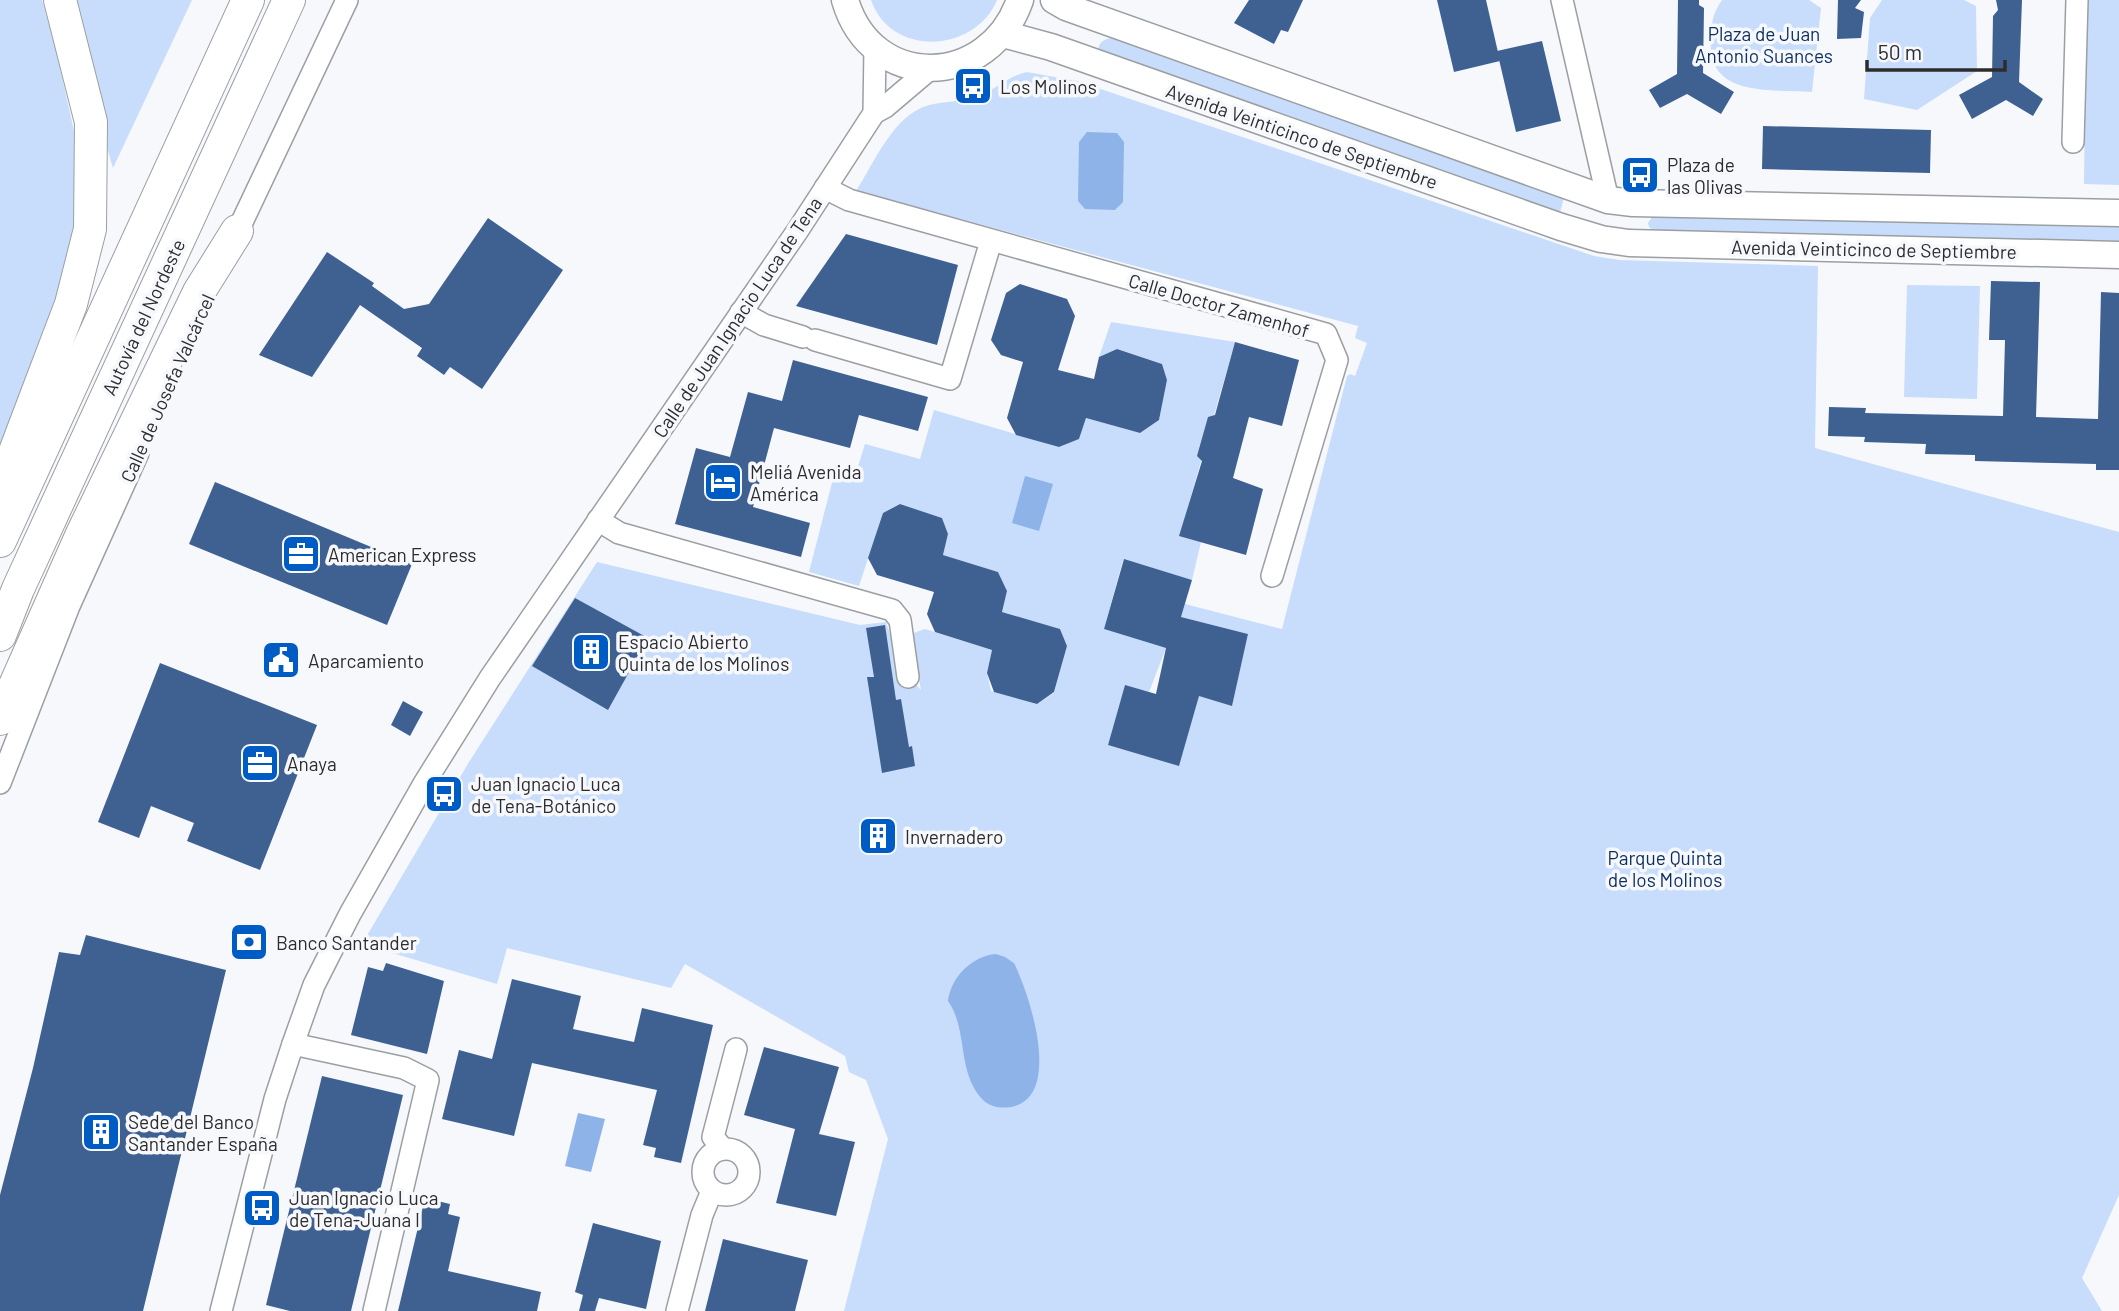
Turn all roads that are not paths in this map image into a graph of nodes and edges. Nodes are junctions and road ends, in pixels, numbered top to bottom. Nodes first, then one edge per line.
1 (60, 0) edge
2 (248, 0) edge
3 (289, 0) edge
4 (348, 0) edge
5 (845, 0) edge
6 (1020, 0) edge
7 (1054, 0) edge
8 (1562, 0) edge
9 (2077, 0) edge
10 (1003, 34) junction
11 (874, 47) junction
12 (931, 68) junction
13 (874, 113) junction
14 (2073, 142) dead end
15 (825, 188) junction
16 (1621, 201) junction
17 (2119, 214) edge
18 (237, 231) junction
19 (1601, 239) junction
20 (991, 242) junction
21 (1629, 243) junction
22 (2119, 255) edge
23 (741, 312) junction
24 (0, 491) edge
25 (598, 520) junction
26 (0, 541) edge
27 (1272, 576) dead end
28 (0, 635) edge
29 (908, 677) dead end
30 (0, 719) edge
31 (0, 783) edge
32 (292, 1044) junction
33 (736, 1049) dead end
34 (723, 1149) junction
35 (712, 1191) junction
36 (221, 1311) edge
37 (374, 1311) edge
38 (677, 1311) edge

1 - 24 highway
2 - 26 highway, Autovía del Nordeste
3 - 28 highway, Autovía del Nordeste
4 - 18 street, Calle de Josefa Valcárcel
5 - 11 main road
6 - 10 main road
7 - 16 main road
8 - 16 street
9 - 14 street
10 - 12 main road
10 - 19 main road, Avenida Veinticinco de Septiembre
11 - 12 main road
11 - 13 street
12 - 13 street, Calle de Juan Ignacio Luca de Tena
13 - 15 street, Calle de Juan Ignacio Luca de Tena
15 - 20 street, Calle Doctor Zamenhof
15 - 23 street, Calle de Juan Ignacio Luca de Tena
16 - 17 main road
16 - 19 main road
16 - 21 main road
18 - 30 highway
18 - 31 street, Calle de Josefa Valcárcel
19 - 21 main road, Avenida Veinticinco de Septiembre
20 - 23 street
20 - 27 street, Calle Doctor Zamenhof
21 - 22 main road, Avenida Veinticinco de Septiembre
23 - 25 street, Calle de Juan Ignacio Luca de Tena
25 - 29 street
25 - 32 street, Calle de Juan Ignacio Luca de Tena
32 - 36 street, Calle de Juan Ignacio Luca de Tena
32 - 37 street
33 - 34 street
34 - 35 street
34 - 35 street
35 - 38 street

